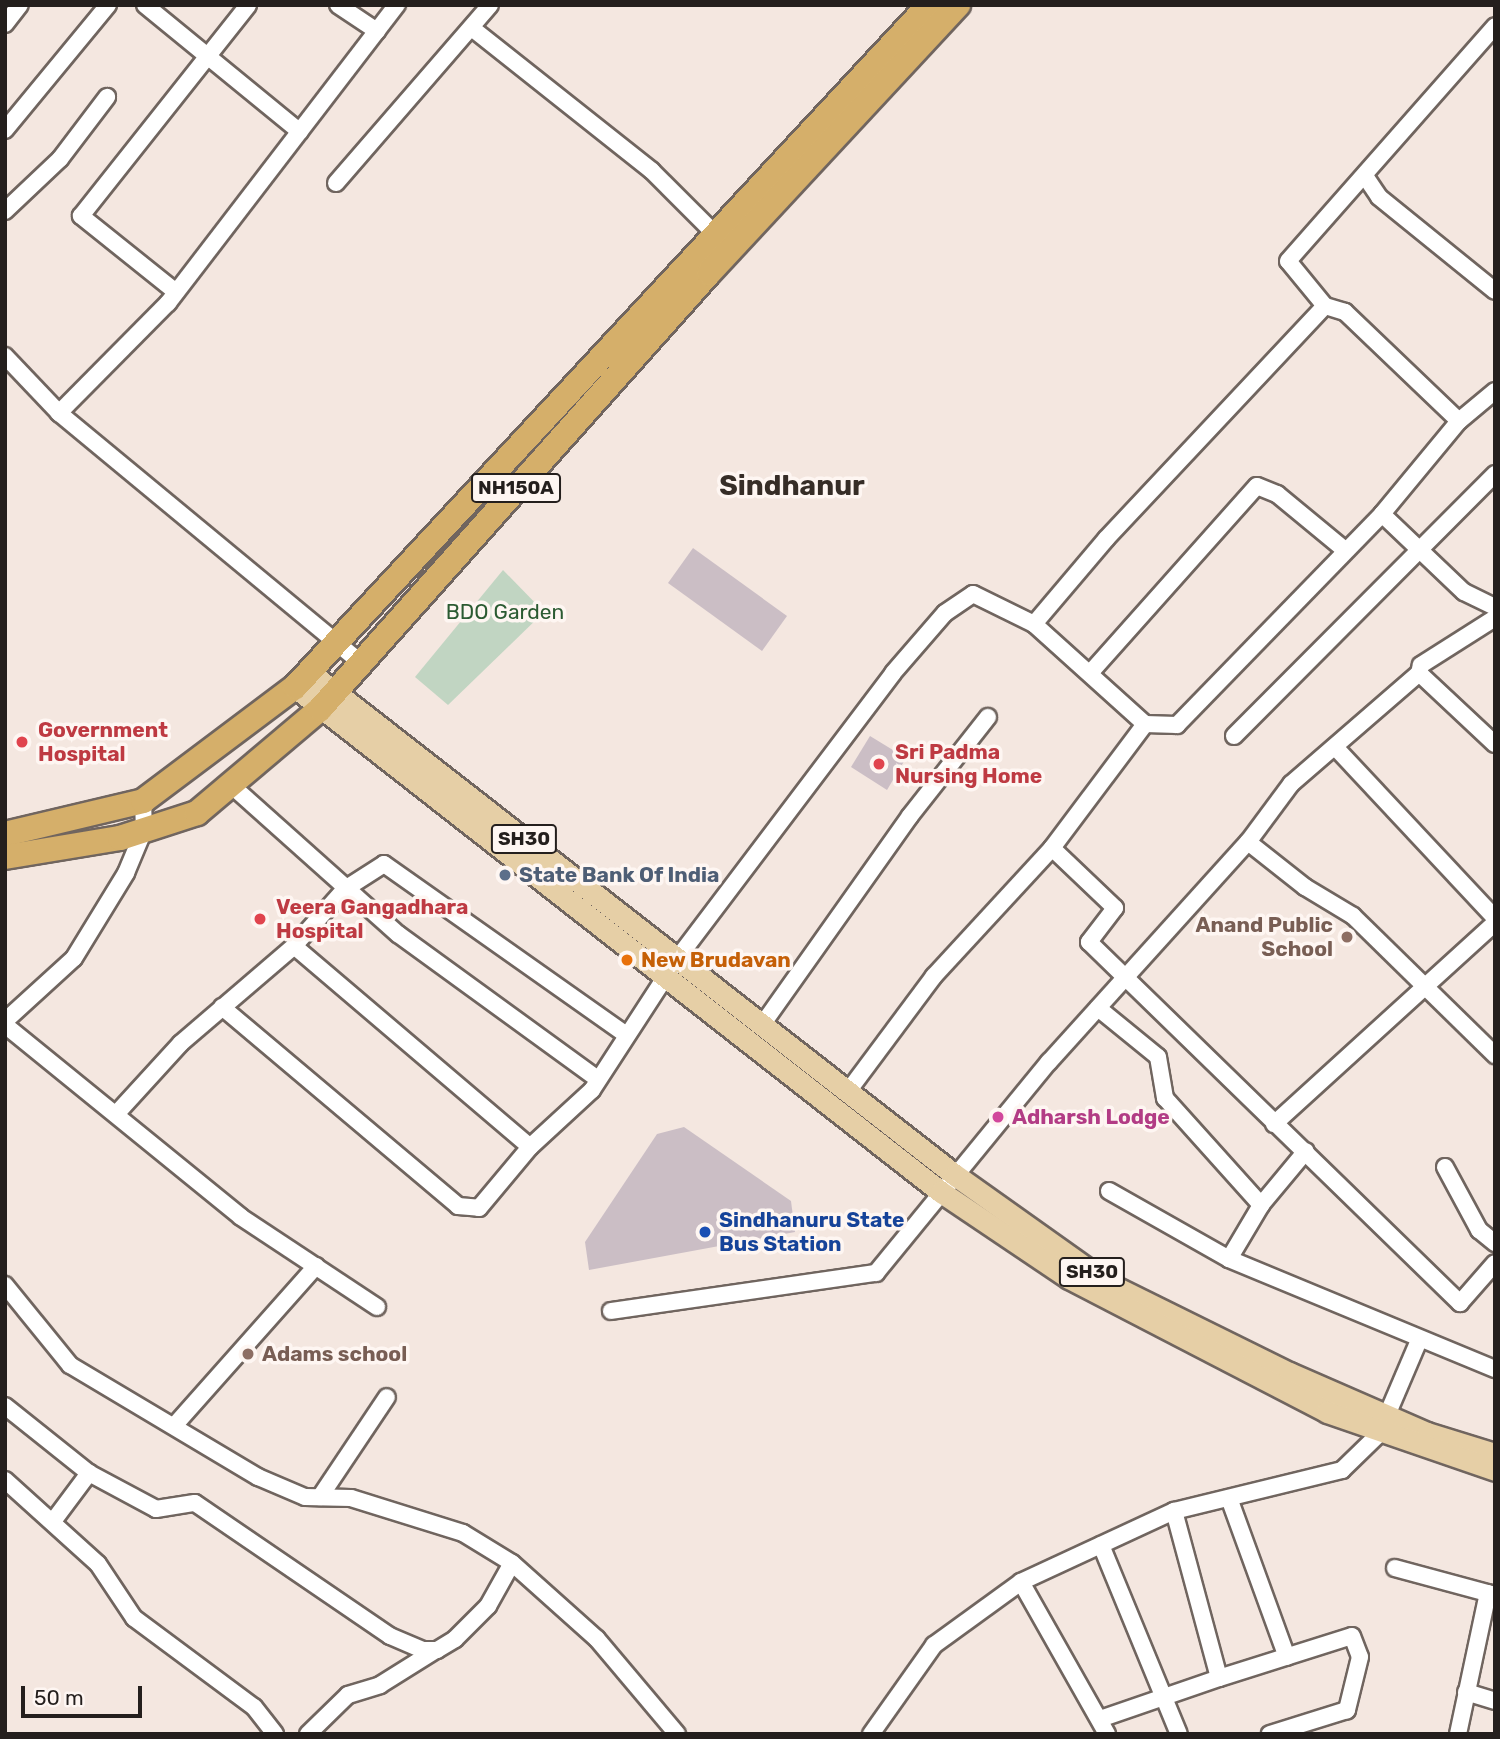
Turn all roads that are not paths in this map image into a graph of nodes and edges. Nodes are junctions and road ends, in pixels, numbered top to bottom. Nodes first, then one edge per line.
1 (20, 5) edge
2 (108, 5) edge
3 (145, 5) edge
4 (248, 5) edge
5 (338, 5) edge
6 (397, 5) edge
7 (490, 5) edge
8 (929, 5) edge
9 (958, 5) edge
10 (5, 24) edge
11 (1495, 26) edge
12 (473, 29) junction
13 (377, 31) junction
14 (208, 55) junction
15 (107, 97) dead end
16 (5, 130) edge
17 (300, 132) junction
18 (1365, 176) junction
19 (336, 183) dead end
20 (5, 211) edge
21 (716, 235) junction
22 (1494, 291) edge
23 (176, 292) junction
24 (1325, 306) junction
25 (5, 356) edge
26 (12, 375) edge
27 (1495, 391) edge
28 (59, 413) junction
29 (1459, 421) junction
30 (1495, 474) edge
31 (1382, 514) junction
32 (1345, 550) junction
33 (1421, 553) junction
34 (1495, 607) edge
35 (1495, 618) edge
36 (1034, 624) junction
37 (337, 644) junction
38 (361, 663) junction
39 (1091, 672) junction
40 (1419, 673) junction
41 (302, 680) junction
42 (328, 700) junction
43 (988, 717) dead end
44 (1145, 724) junction
45 (1234, 736) dead end
46 (1495, 744) edge
47 (1335, 747) junction
48 (230, 784) junction
49 (143, 802) junction
50 (144, 830) junction
51 (5, 834) edge
52 (1248, 842) junction
53 (1052, 848) junction
54 (5, 857) edge
55 (345, 888) junction
56 (1495, 921) edge
57 (294, 946) junction
58 (677, 959) junction
59 (1126, 974) junction
60 (665, 976) junction
61 (1425, 988) junction
62 (222, 1007) junction
63 (1098, 1008) junction
64 (5, 1023) edge
65 (762, 1025) junction
66 (625, 1034) junction
67 (1495, 1055) edge
68 (596, 1078) junction
69 (849, 1090) junction
70 (118, 1112) junction
71 (1274, 1124) junction
72 (530, 1147) junction
73 (1306, 1151) junction
74 (1445, 1167) dead end
75 (955, 1175) junction
76 (1109, 1191) dead end
77 (941, 1192) junction
78 (1261, 1205) junction
79 (1495, 1243) edge
80 (1229, 1259) junction
81 (1495, 1263) edge
82 (316, 1266) junction
83 (5, 1285) edge
84 (377, 1307) dead end
85 (611, 1311) dead end
86 (1419, 1340) junction
87 (1495, 1369) edge
88 (387, 1397) dead end
89 (5, 1406) edge
90 (1383, 1425) junction
91 (174, 1426) junction
92 (1495, 1454) edge
93 (1495, 1471) edge
94 (89, 1473) junction
95 (5, 1480) edge
96 (320, 1497) junction
97 (1229, 1498) junction
98 (1174, 1511) junction
99 (54, 1520) junction
100 (1101, 1545) junction
101 (512, 1563) junction
102 (1395, 1568) dead end
103 (1021, 1582) junction
104 (1492, 1594) edge
105 (437, 1650) junction
106 (1287, 1657) junction
107 (1219, 1678) junction
108 (1466, 1692) junction
109 (1165, 1697) junction
110 (1495, 1701) edge
111 (1104, 1726) edge
112 (275, 1734) edge
113 (308, 1734) edge
114 (677, 1734) edge
115 (871, 1734) edge
116 (1179, 1734) edge
117 (1270, 1734) edge
118 (1458, 1734) edge

1 - 10 street
2 - 16 street
3 - 14 street
4 - 14 street
5 - 13 street
6 - 13 street
7 - 12 street
8 - 21 highway, NH150A
9 - 38 highway, NH150A
11 - 18 street
12 - 19 street
12 - 21 street
13 - 17 street
14 - 17 street
14 - 23 street
15 - 20 street
17 - 23 street
18 - 22 street
18 - 24 street
21 - 37 highway, NH150A
23 - 28 street
24 - 29 street
24 - 36 street
25 - 26 street
26 - 28 street
27 - 29 street
28 - 37 street
29 - 31 street
30 - 33 street
31 - 32 street
31 - 33 street
32 - 39 street
32 - 44 street
33 - 34 street
33 - 45 street
35 - 40 street
36 - 39 street
36 - 58 street
37 - 38 street
37 - 41 highway, NH150A
38 - 42 highway, NH150A
39 - 44 street
40 - 46 street
40 - 47 street
41 - 42 main road, SH30
41 - 49 highway, NH150A
42 - 48 highway, NH150A
42 - 58 main road, SH30
42 - 60 main road
43 - 65 street
44 - 53 street
47 - 52 street
47 - 56 street
48 - 50 highway, NH150A
48 - 55 street
49 - 50 street
49 - 51 highway, NH150A
50 - 54 highway, NH150A
50 - 64 street
52 - 59 street
52 - 61 street
53 - 59 street
53 - 69 street
55 - 57 street
55 - 66 street
55 - 68 street
56 - 61 street
57 - 62 street
57 - 72 street
58 - 60 street
58 - 65 main road, SH30
59 - 63 street
59 - 71 street
60 - 66 street
60 - 77 main road
61 - 67 street
61 - 71 street
62 - 70 street
62 - 72 street
63 - 75 street
63 - 78 street
64 - 70 street
65 - 69 main road, SH30
66 - 68 street
68 - 72 street
69 - 75 main road, SH30
70 - 82 street
71 - 73 street
73 - 78 street
73 - 81 street
74 - 79 street
75 - 77 street
75 - 90 main road, SH30
76 - 80 street
77 - 85 street
77 - 90 main road
78 - 80 street
80 - 86 street
82 - 84 street
82 - 91 street
83 - 91 street
86 - 87 street
86 - 90 street
88 - 96 street
89 - 94 street
90 - 92 main road, SH30
90 - 93 main road
90 - 97 street
91 - 96 street
94 - 99 street
94 - 105 street
95 - 99 street
96 - 101 street
97 - 98 street
97 - 106 street
98 - 100 street
98 - 107 street
99 - 112 street
100 - 103 street
100 - 109 street
101 - 105 street
101 - 114 street
102 - 104 street
103 - 111 street
103 - 115 street
104 - 108 street
105 - 113 street
106 - 107 street
106 - 117 street
107 - 109 street
108 - 110 street
108 - 118 street
109 - 111 street
109 - 116 street

